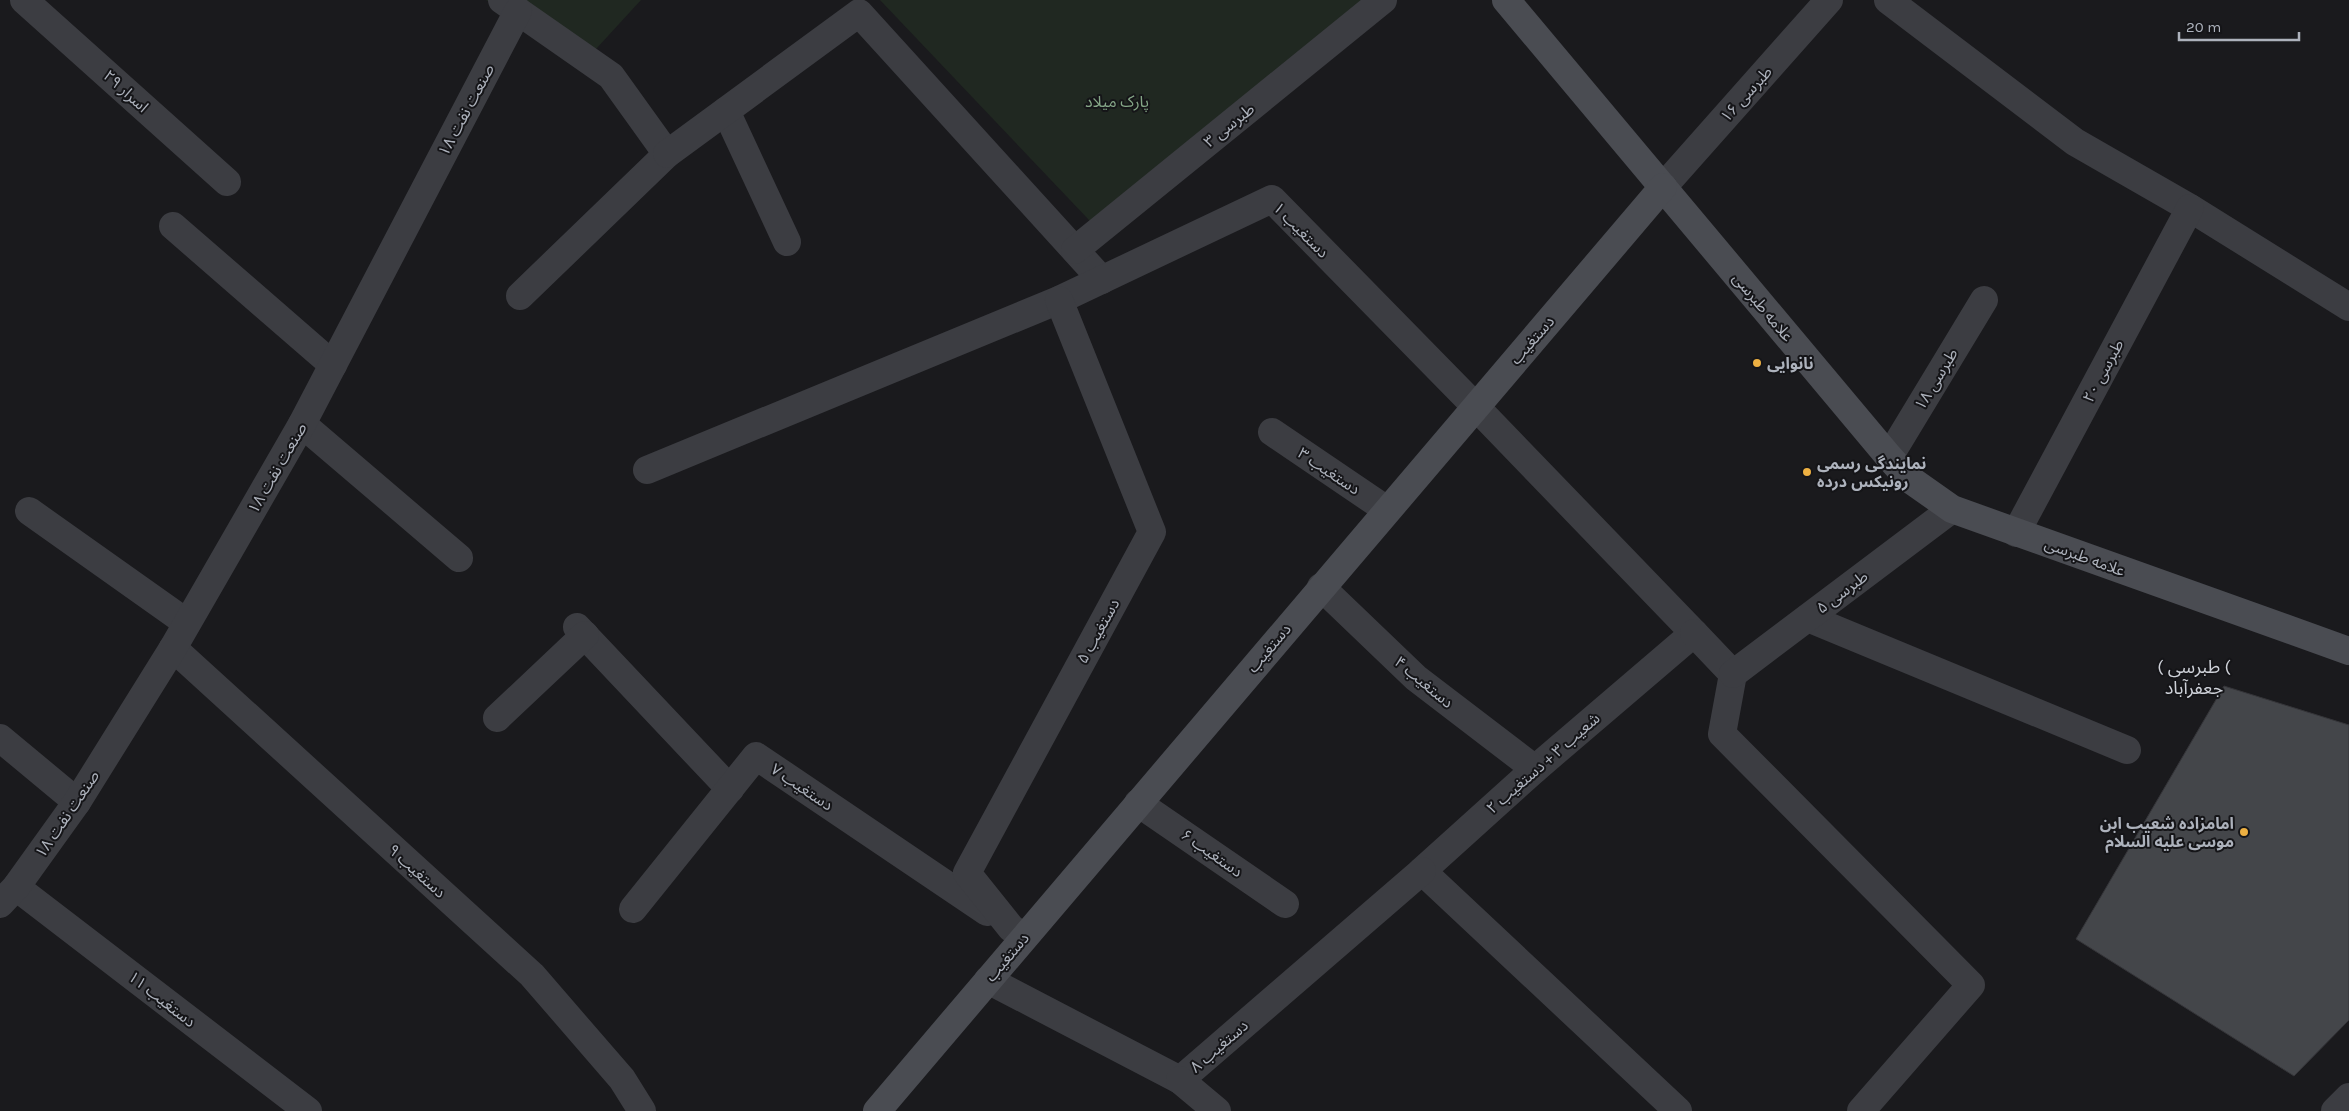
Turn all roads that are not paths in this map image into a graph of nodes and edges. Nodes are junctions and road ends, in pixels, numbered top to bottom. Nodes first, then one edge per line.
1 (24, 0) edge
2 (1383, 0) edge
3 (1506, 0) edge
4 (1829, 0) edge
5 (1888, 0) edge
6 (510, 5) edge
7 (726, 111) junction
8 (667, 154) junction
9 (227, 182) dead end
10 (1663, 187) junction
11 (2190, 208) junction
12 (172, 226) dead end
13 (787, 242) dead end
14 (1074, 250) junction
15 (1102, 280) junction
16 (520, 296) dead end
17 (1059, 300) junction
18 (1984, 300) dead end
19 (2349, 306) edge
20 (333, 365) junction
21 (1475, 406) junction
22 (302, 424) junction
23 (1272, 432) dead end
24 (1888, 458) junction
25 (647, 470) dead end
26 (1952, 509) junction
27 (1387, 510) junction
28 (29, 512) dead end
29 (2016, 533) junction
30 (459, 558) dead end
31 (1321, 587) junction
32 (1808, 618) junction
33 (187, 623) junction
34 (1694, 633) junction
35 (173, 648) junction
36 (2349, 651) edge
37 (1733, 674) junction
38 (497, 718) dead end
39 (0, 738) edge
40 (2127, 750) dead end
41 (1535, 769) junction
42 (730, 789) junction
43 (77, 802) junction
44 (1138, 803) junction
45 (1422, 871) junction
46 (8, 895) edge
47 (1285, 904) dead end
48 (633, 909) dead end
49 (1018, 932) junction
50 (988, 980) junction
51 (1180, 1080) junction
52 (2349, 1097) edge
53 (308, 1111) edge
54 (642, 1111) edge
55 (877, 1111) edge
56 (1217, 1111) edge
57 (1678, 1111) edge
58 (1861, 1111) edge
59 (2335, 1111) edge

1 - 9 street, اسرار ۲۹
2 - 14 street, طبرسی ۳
3 - 10 main road, علامه طبرسی
4 - 10 street, طبرسی ۱۶
5 - 11 street
6 - 8 street
6 - 20 street, صنعت نفت ۱۸
7 - 8 street
7 - 13 street
7 - 14 street
8 - 16 street
10 - 21 main road, دستغیب
10 - 24 main road, علامه طبرسی
11 - 19 street
11 - 29 street, طبرسی ۲۰
12 - 20 street
14 - 15 street
15 - 17 street, دستغیب ۱
15 - 21 street, دستغیب ۱
17 - 25 street, دستغیب ۱
17 - 49 street, دستغیب ۵
18 - 24 street, طبرسی ۱۸
20 - 22 street, صنعت نفت ۱۸
21 - 27 main road, دستغیب
21 - 34 street
22 - 30 street
22 - 33 street, صنعت نفت ۱۸
23 - 27 street, دستغیب ۳
24 - 26 main road, علامه طبرسی
26 - 29 main road, علامه طبرسی
26 - 32 street, طبرسی ۵
27 - 31 main road, دستغیب
28 - 33 street
29 - 36 main road, علامه طبرسی
31 - 41 street, دستغیب ۴
31 - 44 main road, دستغیب
32 - 37 street, طبرسی ۵
32 - 40 street
33 - 35 street, صنعت نفت ۱۸
34 - 37 street
34 - 41 street, شعیب ۳ + دستغیب ۲
35 - 43 street, صنعت نفت ۱۸
35 - 54 street, دستغیب ۹
37 - 58 street
38 - 42 street
39 - 43 street
41 - 45 street, شعیب ۳ + دستغیب ۲
42 - 48 street, دستغیب ۷
42 - 49 street, دستغیب ۷
43 - 46 street, صنعت نفت ۱۸
44 - 47 street, دستغیب ۶
44 - 49 main road, دستغیب
45 - 51 street, دستغیب ۸
45 - 57 street
46 - 53 street, دستغیب ۱۱
49 - 50 main road, دستغیب
50 - 51 street, دستغیب ۸
50 - 55 main road, دستغیب
51 - 56 street
52 - 59 street

